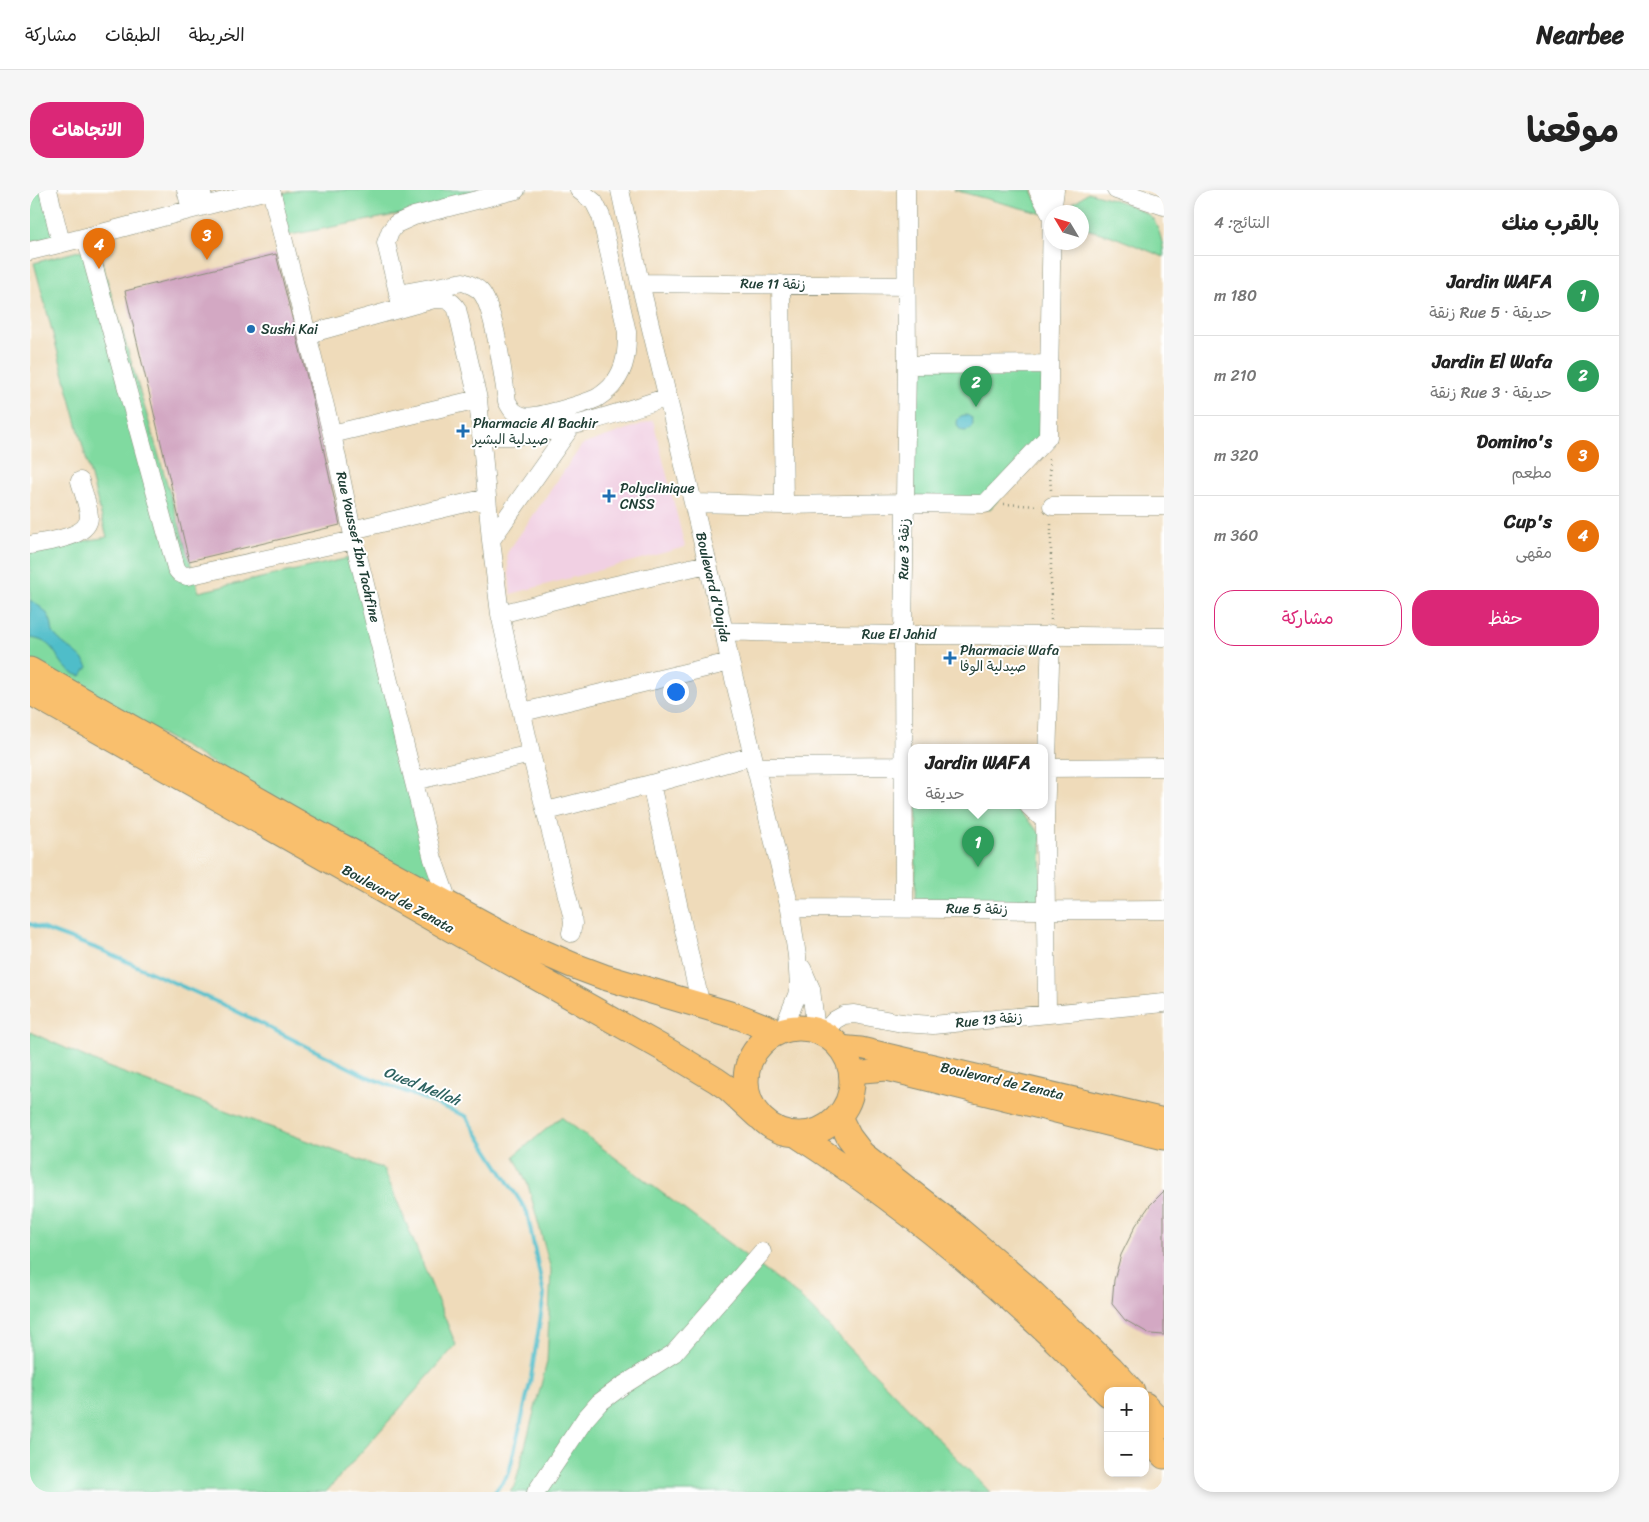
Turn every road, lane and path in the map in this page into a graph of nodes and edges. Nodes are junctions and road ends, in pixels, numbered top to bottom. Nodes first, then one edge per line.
1 (48, 190) edge
2 (186, 190) edge
3 (270, 190) edge
4 (516, 190) edge
5 (579, 190) edge
6 (620, 190) edge
7 (906, 190) edge
8 (1038, 190) edge
9 (1055, 190) edge
10 (1116, 190) edge
11 (199, 202) edge
12 (1046, 205) edge
13 (1052, 205) edge
14 (1162, 210) edge
15 (86, 238) junction
16 (61, 243) junction
17 (1051, 250) edge
18 (30, 251) edge
19 (640, 283) junction
20 (781, 284) junction
21 (906, 286) junction
22 (400, 301) junction
23 (308, 334) junction
24 (1049, 364) junction
25 (907, 365) junction
26 (668, 398) junction
27 (478, 399) junction
28 (573, 424) junction
29 (332, 434) junction
30 (481, 435) junction
31 (1048, 437) junction
32 (80, 481) dead end
33 (487, 498) junction
34 (693, 503) junction
35 (904, 503) junction
36 (985, 504) junction
37 (784, 505) junction
38 (1052, 506) junction
39 (1164, 506) edge
40 (353, 535) junction
41 (491, 540) junction
42 (30, 545) edge
43 (707, 564) junction
44 (500, 614) junction
45 (724, 631) junction
46 (903, 634) junction
47 (1050, 634) junction
48 (1164, 637) edge
49 (730, 662) junction
50 (30, 670) edge
51 (30, 692) edge
52 (523, 712) junction
53 (1047, 744) edge
54 (531, 754) junction
55 (754, 761) junction
56 (907, 766) edge
57 (1164, 767) edge
58 (1048, 768) edge
59 (414, 781) junction
60 (652, 784) junction
61 (1032, 809) edge
62 (1045, 809) edge
63 (546, 811) junction
64 (1045, 821) junction
65 (445, 903) junction
66 (790, 908) junction
67 (904, 908) junction
68 (1164, 910) edge
69 (1046, 911) junction
70 (571, 933) dead end
71 (797, 956) junction
72 (1164, 1003) edge
73 (701, 1006) junction
74 (1047, 1014) junction
75 (781, 1031) junction
76 (826, 1037) junction
77 (852, 1072) junction
78 (758, 1116) junction
79 (839, 1117) junction
80 (1164, 1120) edge
81 (797, 1135) junction
82 (1164, 1139) edge
83 (762, 1252) dead end
84 (1128, 1387) edge
85 (1104, 1390) edge
86 (1149, 1409) edge
87 (1164, 1426) edge
88 (1149, 1439) edge
89 (1164, 1456) edge
90 (536, 1492) edge

1 - 16 street
2 - 11 street
3 - 11 street
3 - 23 street, Rue Youssef Ibn Tachfine
4 - 22 street
5 - 22 street
6 - 19 street, Boulevard d'Oujda
7 - 21 street, Rue 3 زنقة
8 - 12 street
9 - 13 street
10 - 14 street
11 - 15 street
15 - 16 street
15 - 40 street
16 - 18 street
17 - 24 street
19 - 20 street, Rue 11 زنقة
19 - 26 street, Boulevard d'Oujda
20 - 21 street, Rue 11 زنقة
20 - 37 street
21 - 25 street, Rue 3 زنقة
22 - 23 street
22 - 27 street
23 - 29 street, Rue Youssef Ibn Tachfine
24 - 25 street
24 - 31 street
25 - 35 street, Rue 3 زنقة
26 - 28 street
26 - 34 street, Boulevard d'Oujda
27 - 29 street
27 - 30 street
28 - 30 street
28 - 41 street
29 - 40 street, Rue Youssef Ibn Tachfine
30 - 33 street
31 - 36 street
31 - 38 path
32 - 42 street
33 - 40 street
33 - 41 street
34 - 37 street
34 - 43 street, Boulevard d'Oujda
35 - 36 street
35 - 37 street
35 - 46 street, Rue 3 زنقة
36 - 38 path
38 - 39 street
38 - 47 path
40 - 59 street, Rue Youssef Ibn Tachfine
41 - 44 street
43 - 44 street
43 - 45 street, Boulevard d'Oujda
44 - 52 street
45 - 46 street, Rue El Jahid
45 - 49 street, Boulevard d'Oujda
46 - 47 street, Rue El Jahid
46 - 56 street, Rue 3 زنقة
47 - 48 street, Rue El Jahid
47 - 53 street
49 - 52 street
49 - 55 street, Boulevard d'Oujda
50 - 65 highway, Boulevard de Zenata
51 - 78 highway, Boulevard de Zenata
52 - 54 street
54 - 59 street
54 - 63 street
55 - 56 street
55 - 60 street
55 - 66 street, Boulevard d'Oujda
56 - 67 street, Rue 3 زنقة
57 - 58 street
59 - 65 street, Rue Youssef Ibn Tachfine
60 - 63 street
60 - 73 street
61 - 64 street
62 - 64 street
63 - 70 street
64 - 69 street
65 - 73 highway, Boulevard de Zenata
66 - 67 street, Rue 5 زنقة
66 - 71 street, Boulevard d'Oujda
67 - 69 street, Rue 5 زنقة
68 - 69 street, Rue 5 زنقة
69 - 74 street
71 - 75 street, Boulevard d'Oujda
71 - 76 street, Boulevard d'Oujda
72 - 74 street, Rue 13 زنقة
73 - 75 highway, Boulevard de Zenata
74 - 76 street, Rue 13 زنقة
75 - 76 highway
75 - 78 highway
76 - 77 highway
76 - 80 main road, Boulevard de Zenata
77 - 79 highway
77 - 82 main road, Boulevard de Zenata
78 - 81 highway
79 - 81 highway
79 - 84 highway
81 - 85 highway
83 - 90 street
86 - 87 highway
88 - 89 highway

